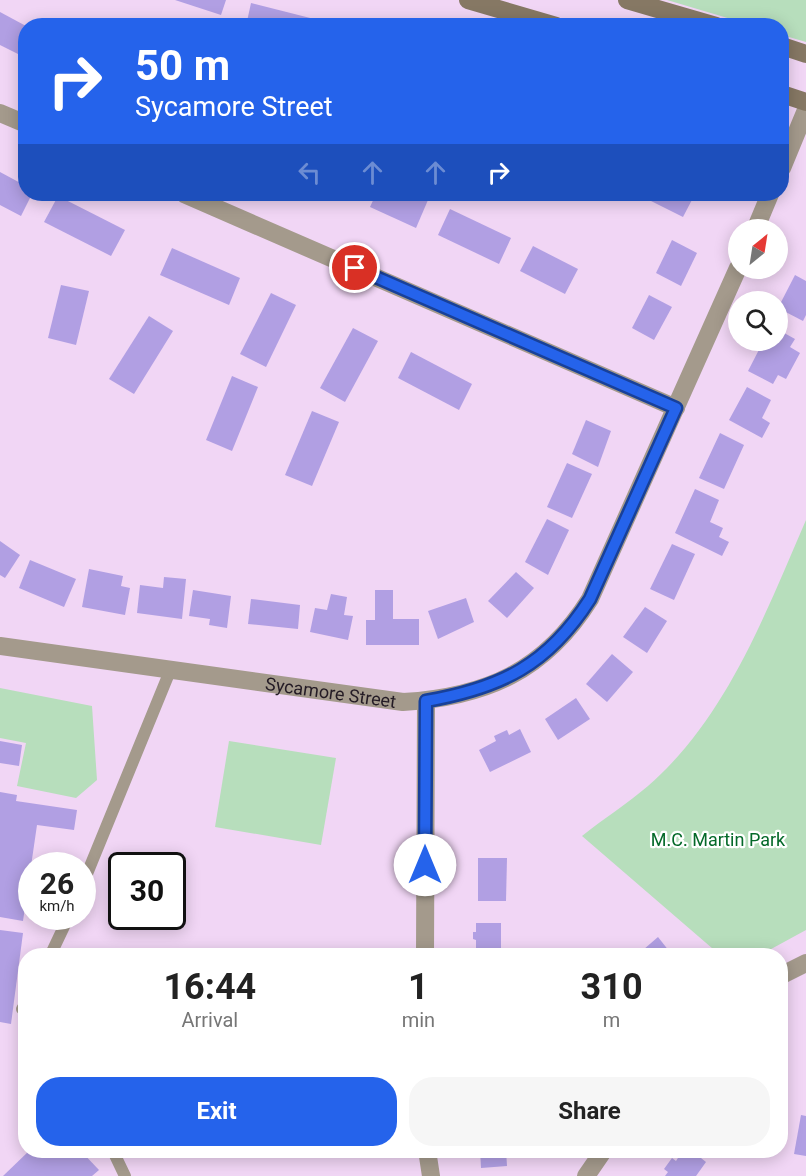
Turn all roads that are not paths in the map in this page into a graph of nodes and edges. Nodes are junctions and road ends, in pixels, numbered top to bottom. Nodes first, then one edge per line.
1 (468, 0) edge
2 (627, 0) edge
3 (529, 18) edge
4 (689, 18) edge
5 (789, 48) edge
6 (806, 54) edge
7 (789, 96) edge
8 (806, 102) edge
9 (806, 110) edge
10 (0, 113) edge
11 (18, 121) edge
12 (789, 151) edge
13 (200, 201) edge
14 (767, 201) edge
15 (760, 219) edge
16 (733, 279) edge
17 (676, 408) junction
18 (0, 646) edge
19 (170, 670) junction
20 (426, 701) junction
21 (96, 852) edge
22 (62, 930) edge
23 (54, 948) edge
24 (425, 948) edge
25 (806, 963) edge
26 (788, 972) edge
27 (116, 1158) edge
28 (429, 1158) edge
29 (598, 1158) edge
30 (125, 1176) edge
31 (431, 1176) edge
32 (585, 1176) edge

1 - 3 main road
2 - 4 main road
5 - 6 main road
7 - 8 main road
9 - 12 street
10 - 11 street
13 - 17 street
14 - 15 street
16 - 17 street, Sycamore Street
17 - 20 street, Sycamore Street
18 - 19 street, Sycamore Street
19 - 20 street, Sycamore Street
19 - 21 lane
20 - 24 street
22 - 23 lane
25 - 26 street
27 - 30 lane
28 - 31 street
29 - 32 street

